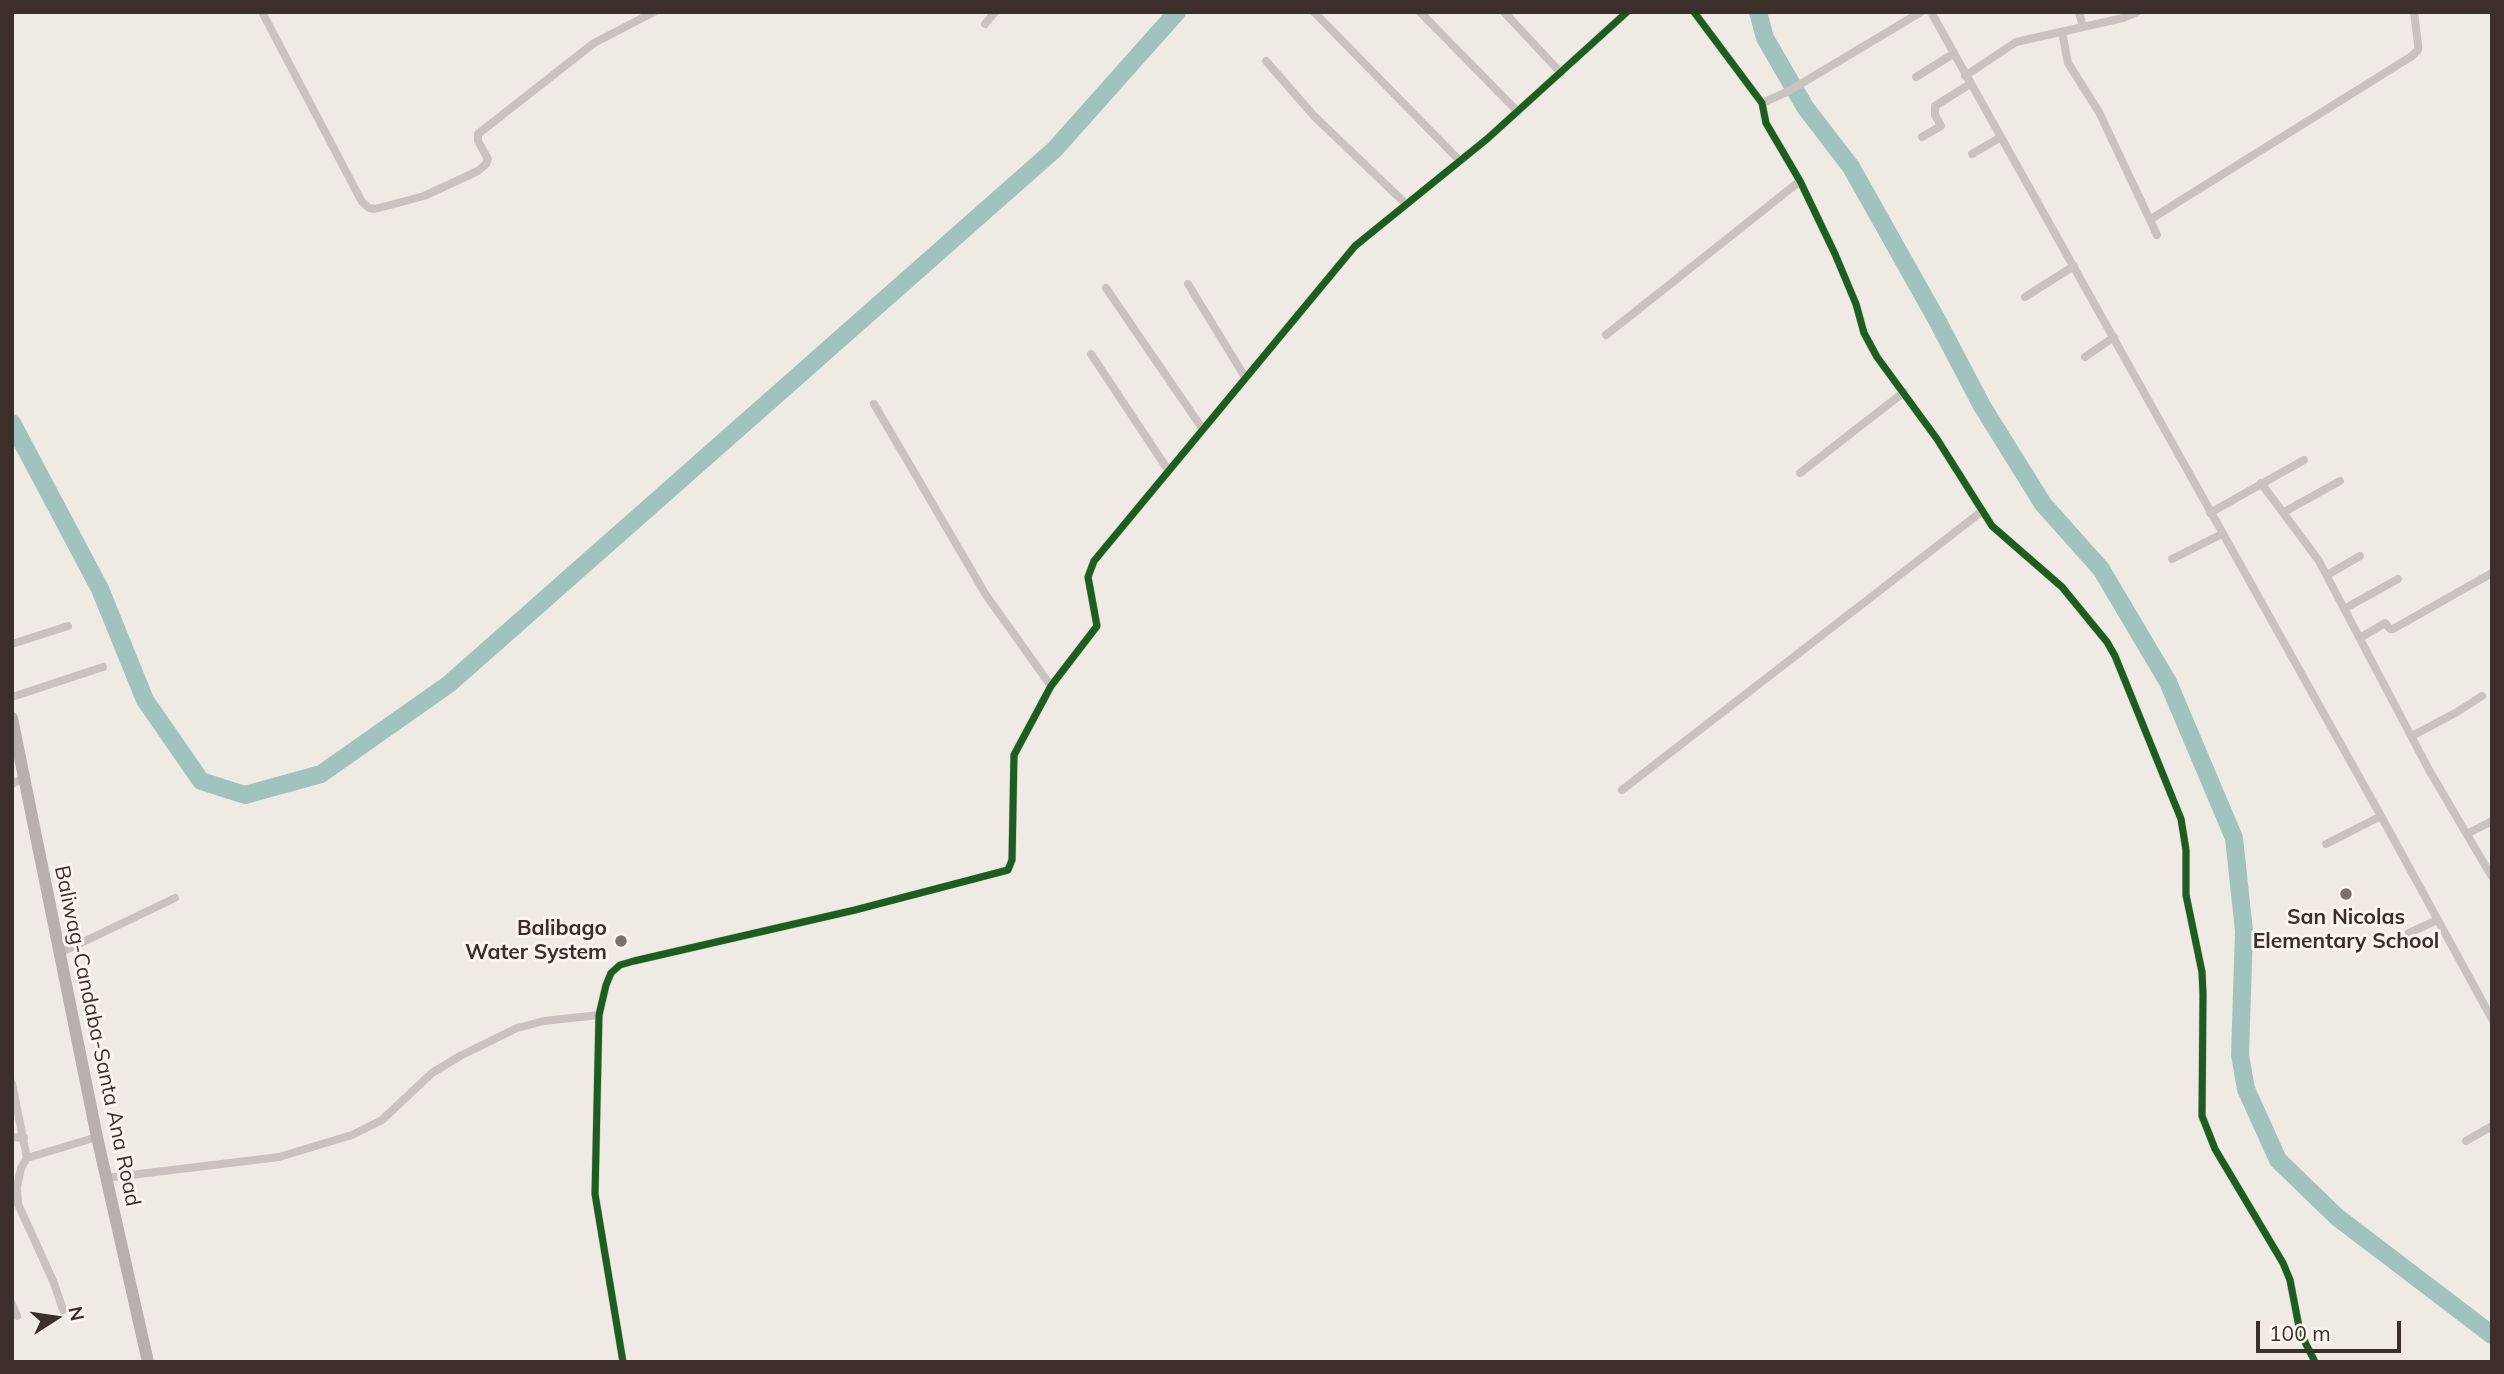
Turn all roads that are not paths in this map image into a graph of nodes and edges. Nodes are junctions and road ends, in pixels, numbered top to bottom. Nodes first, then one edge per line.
1 (262, 12) edge
2 (654, 12) edge
3 (995, 12) edge
4 (1314, 12) edge
5 (1420, 12) edge
6 (1504, 12) edge
7 (1626, 12) edge
8 (1694, 12) edge
9 (1921, 12) edge
10 (1931, 12) edge
11 (2079, 12) edge
12 (2137, 12) edge
13 (2414, 12) edge
14 (985, 24) dead end
15 (2082, 27) junction
16 (2062, 32) junction
17 (1953, 54) junction
18 (1266, 61) dead end
19 (1561, 73) junction
20 (1916, 77) dead end
21 (1968, 80) junction
22 (1762, 103) junction
23 (1518, 111) junction
24 (1922, 137) dead end
25 (2001, 137) junction
26 (1972, 153) dead end
27 (1460, 161) junction
28 (1800, 181) junction
29 (1406, 204) junction
30 (2151, 219) junction
31 (2157, 235) dead end
32 (2074, 266) junction
33 (1188, 284) dead end
34 (1106, 288) dead end
35 (2025, 297) dead end
36 (1606, 335) dead end
37 (2114, 337) junction
38 (1091, 354) dead end
39 (2085, 357) dead end
40 (1245, 377) junction
41 (1904, 392) junction
42 (874, 404) dead end
43 (1202, 428) junction
44 (2304, 460) dead end
45 (1168, 470) junction
46 (1800, 473) dead end
47 (2340, 481) dead end
48 (2261, 482) junction
49 (1981, 512) junction
50 (2284, 512) junction
51 (2210, 513) junction
52 (2222, 534) junction
53 (2360, 556) dead end
54 (2172, 559) dead end
55 (2492, 573) edge
56 (2327, 575) junction
57 (2398, 579) dead end
58 (2344, 609) junction
59 (68, 626) dead end
60 (2360, 638) junction
61 (12, 644) edge
62 (103, 667) dead end
63 (1051, 686) junction
64 (2482, 695) dead end
65 (12, 697) edge
66 (12, 718) edge
67 (2412, 736) junction
68 (25, 777) junction
69 (12, 784) edge
70 (1622, 790) dead end
71 (2381, 816) junction
72 (2492, 821) edge
73 (2467, 834) junction
74 (2326, 844) dead end
75 (2492, 877) edge
76 (175, 898) dead end
77 (2437, 920) junction
78 (2409, 933) dead end
79 (60, 953) junction
80 (599, 1015) junction
81 (2492, 1020) edge
82 (12, 1083) edge
83 (2492, 1126) edge
84 (12, 1137) edge
85 (97, 1137) junction
86 (24, 1138) junction
87 (2466, 1141) dead end
88 (27, 1158) junction
89 (106, 1178) junction
90 (15, 1205) edge
91 (12, 1304) edge
92 (63, 1310) dead end
93 (17, 1316) dead end
94 (148, 1362) edge
95 (623, 1362) edge
96 (2315, 1362) edge

1 - 2 street
3 - 14 street
4 - 27 street
5 - 23 street
6 - 19 street
7 - 19 street
8 - 22 street
9 - 22 street
10 - 17 street
11 - 15 street
12 - 15 street
13 - 30 street
15 - 16 street
16 - 21 street
16 - 30 street
17 - 20 street
17 - 21 street
18 - 29 street
19 - 23 street
21 - 24 street
21 - 25 street
22 - 28 street
23 - 27 street
25 - 26 street
25 - 32 street
27 - 29 street
28 - 36 street
28 - 41 street
29 - 40 street
30 - 31 street
32 - 35 street
32 - 37 street
33 - 40 street
34 - 43 street
37 - 39 street
37 - 51 street
38 - 45 street
40 - 43 street
41 - 46 street
41 - 49 street
42 - 63 street
43 - 45 street
44 - 48 street
45 - 63 street
47 - 50 street
48 - 50 street
48 - 51 street
49 - 70 street
49 - 96 street
50 - 56 street
51 - 52 street
52 - 54 street
52 - 71 street
53 - 56 street
55 - 60 street
56 - 58 street
57 - 58 street
58 - 60 street
59 - 61 street
60 - 67 street
62 - 65 street
63 - 80 street
64 - 67 street
66 - 68 main road, Baliwag-Candaba-Santa Ana Road
67 - 73 street
68 - 69 street
68 - 79 main road, Baliwag-Candaba-Santa Ana Road
71 - 74 street
71 - 77 street
72 - 73 street
73 - 75 street
76 - 79 street
77 - 78 street
77 - 81 street
79 - 85 main road, Baliwag-Candaba-Santa Ana Road
80 - 89 street
80 - 95 street
82 - 86 street
83 - 87 street
84 - 86 street
85 - 88 street
85 - 89 main road, Baliwag-Candaba-Santa Ana Road
86 - 88 street
88 - 90 street
89 - 94 main road, Baliwag-Candaba-Santa Ana Road
90 - 92 street
91 - 93 street

